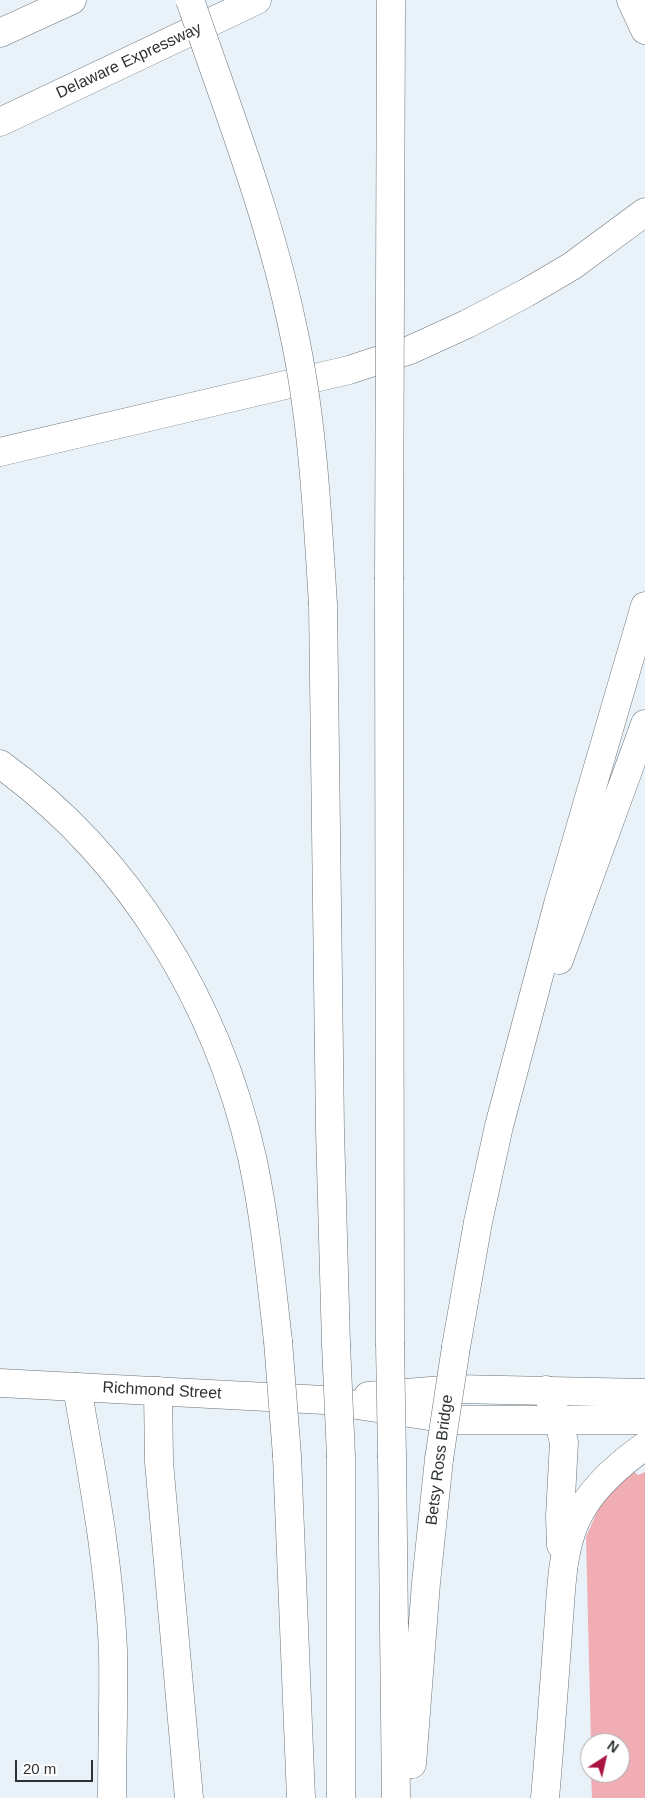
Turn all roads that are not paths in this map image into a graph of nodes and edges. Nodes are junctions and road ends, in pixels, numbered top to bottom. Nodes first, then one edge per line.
1 (64, 0) edge
2 (72, 0) edge
3 (190, 0) edge
4 (258, 0) edge
5 (391, 0) edge
6 (632, 0) edge
7 (8, 30) edge
8 (645, 30) edge
9 (9, 118) edge
10 (645, 212) edge
11 (6, 450) edge
12 (645, 606) edge
13 (645, 724) edge
14 (0, 764) edge
15 (499, 1126) junction
16 (0, 1383) edge
17 (77, 1386) junction
18 (546, 1390) junction
19 (158, 1391) junction
20 (645, 1393) edge
21 (324, 1400) junction
22 (558, 1420) junction
23 (645, 1420) edge
24 (645, 1446) edge
25 (562, 1582) junction
26 (112, 1798) edge
27 (189, 1798) edge
28 (301, 1798) edge
29 (341, 1798) edge
30 (396, 1798) edge
31 (411, 1798) edge
32 (545, 1798) edge

1 - 7 main road
2 - 7 main road
3 - 29 main road, bridge
4 - 9 main road, Delaware Expressway
5 - 30 main road, bridge
6 - 8 main road
10 - 11 main road
12 - 15 main road
13 - 15 main road
14 - 28 main road, bridge
15 - 31 main road, Betsy Ross Bridge, bridge
16 - 17 main road, Richmond Street
17 - 19 main road, Richmond Street
17 - 26 main road
18 - 20 main road, Richmond Street
18 - 21 main road, Richmond Street
18 - 22 main road
19 - 21 main road, Richmond Street
19 - 27 main road
21 - 22 main road, Richmond Street
22 - 23 main road, Richmond Street
22 - 25 main road
24 - 25 main road
25 - 32 main road

